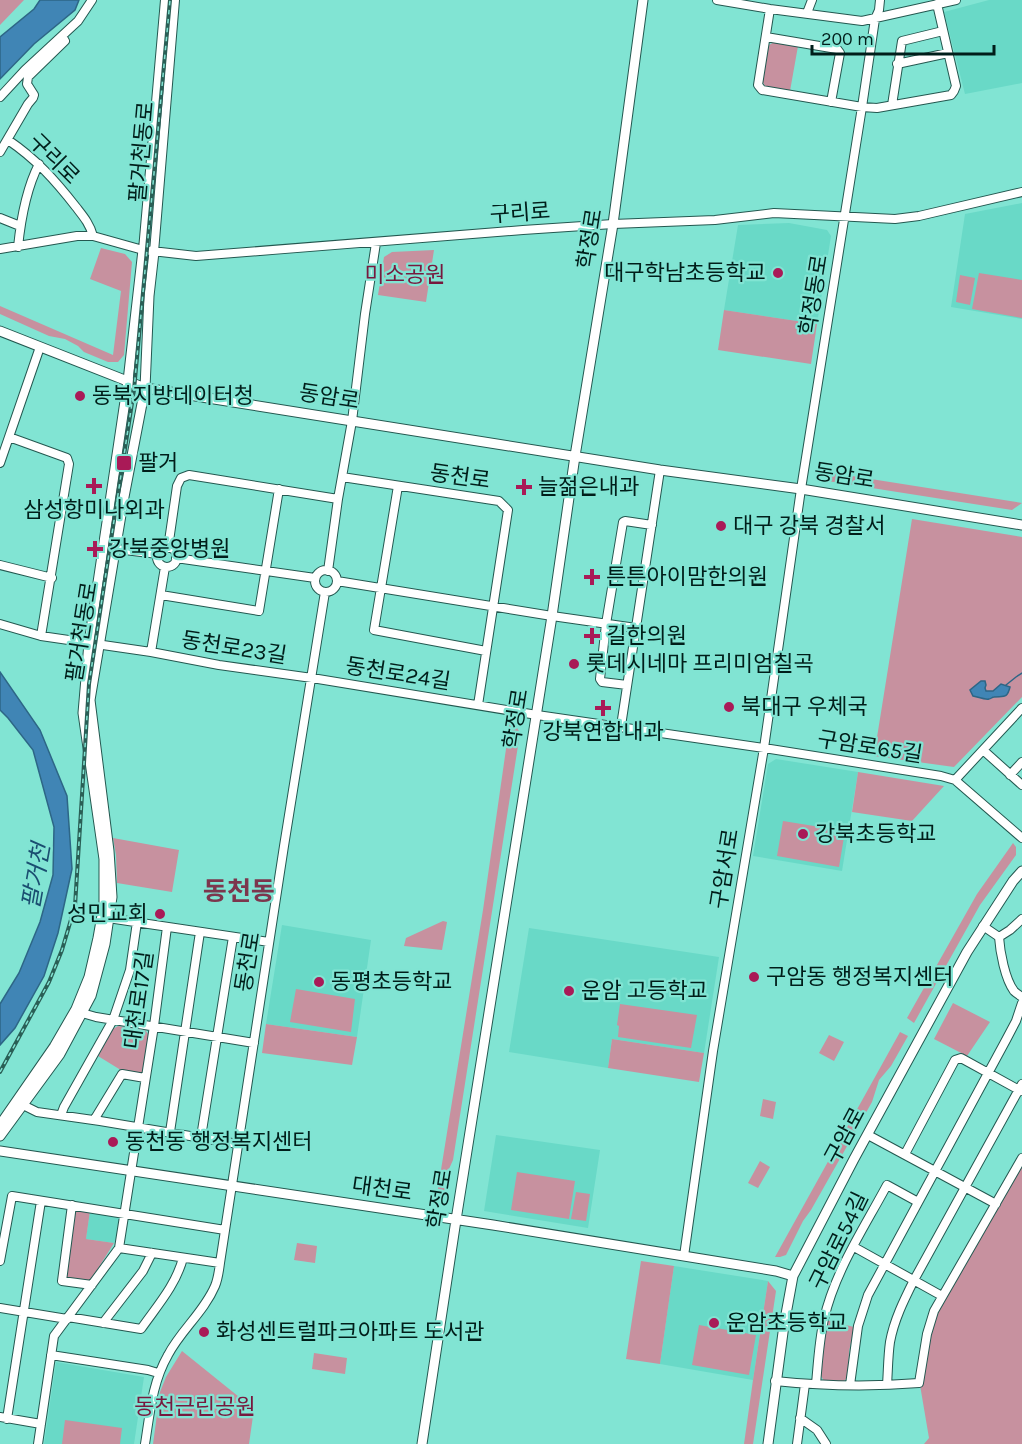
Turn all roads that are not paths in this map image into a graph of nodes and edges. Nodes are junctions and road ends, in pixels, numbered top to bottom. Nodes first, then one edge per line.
1 (92, 0) edge
2 (165, 0) edge
3 (175, 0) edge
4 (644, 0) edge
5 (717, 0) edge
6 (812, 0) edge
7 (880, 0) edge
8 (956, 0) edge
9 (734, 1) edge
10 (921, 4) edge
11 (937, 4) junction
12 (770, 9) junction
13 (807, 13) junction
14 (875, 19) junction
15 (943, 32) junction
16 (62, 36) junction
17 (766, 36) junction
18 (948, 53) junction
19 (897, 64) junction
20 (0, 97) edge
21 (831, 102) junction
22 (892, 105) junction
23 (862, 107) junction
24 (8, 140) junction
25 (0, 152) edge
26 (39, 164) junction
27 (1022, 192) edge
28 (845, 217) junction
29 (0, 218) edge
30 (613, 224) junction
31 (20, 226) junction
32 (93, 236) junction
33 (376, 243) junction
34 (18, 247) junction
35 (0, 249) edge
36 (143, 249) junction
37 (154, 252) junction
38 (0, 331) edge
39 (40, 347) junction
40 (128, 381) junction
41 (145, 388) junction
42 (352, 421) junction
43 (9, 437) junction
44 (575, 456) junction
45 (0, 463) edge
46 (660, 470) junction
47 (342, 477) junction
48 (398, 486) junction
49 (279, 489) junction
50 (801, 489) junction
51 (338, 499) junction
52 (652, 525) junction
53 (1022, 525) edge
54 (168, 548) junction
55 (116, 549) junction
56 (158, 554) junction
57 (176, 558) junction
58 (0, 565) edge
59 (165, 567) junction
60 (328, 571) junction
61 (266, 572) junction
62 (52, 578) junction
63 (315, 578) junction
64 (337, 581) junction
65 (381, 589) junction
66 (325, 592) junction
67 (160, 595) junction
68 (493, 607) junction
69 (552, 616) junction
70 (0, 624) edge
71 (606, 624) junction
72 (636, 628) junction
73 (41, 636) junction
74 (94, 644) junction
75 (486, 651) junction
76 (151, 652) junction
77 (312, 678) junction
78 (627, 685) junction
79 (478, 705) junction
80 (1022, 708) edge
81 (537, 715) junction
82 (621, 726) junction
83 (764, 748) junction
84 (983, 750) junction
85 (1022, 762) edge
86 (1010, 775) junction
87 (955, 780) junction
88 (1022, 785) edge
89 (1022, 838) edge
90 (1022, 871) edge
91 (108, 918) junction
92 (1022, 919) edge
93 (137, 922) junction
94 (983, 926) junction
95 (167, 927) junction
96 (200, 932) junction
97 (233, 937) junction
98 (999, 937) junction
99 (269, 942) junction
100 (1022, 997) edge
101 (1022, 1003) edge
102 (82, 1013) junction
103 (113, 1020) junction
104 (154, 1026) junction
105 (185, 1031) junction
106 (218, 1037) junction
107 (254, 1043) junction
108 (988, 1074) junction
109 (145, 1078) junction
110 (1021, 1088) edge
111 (23, 1105) junction
112 (62, 1115) junction
113 (94, 1120) junction
114 (0, 1125) edge
115 (138, 1127) junction
116 (170, 1132) junction
117 (868, 1135) junction
118 (0, 1136) edge
119 (201, 1137) junction
120 (238, 1143) junction
121 (0, 1152) edge
122 (905, 1155) junction
123 (1022, 1158) edge
124 (935, 1170) junction
125 (131, 1172) junction
126 (231, 1186) junction
127 (965, 1187) junction
128 (41, 1201) junction
129 (918, 1202) junction
130 (996, 1204) junction
131 (72, 1205) junction
132 (124, 1214) junction
133 (456, 1220) junction
134 (225, 1230) junction
135 (854, 1247) junction
136 (119, 1248) junction
137 (152, 1253) junction
138 (684, 1256) junction
139 (183, 1258) junction
140 (0, 1261) edge
141 (220, 1263) junction
142 (884, 1263) junction
143 (793, 1276) junction
144 (914, 1280) junction
145 (92, 1285) junction
146 (942, 1296) junction
147 (0, 1308) edge
148 (23, 1312) junction
149 (68, 1318) junction
150 (103, 1323) junction
151 (51, 1355) junction
152 (158, 1373) junction
153 (775, 1381) junction
154 (805, 1384) junction
155 (816, 1384) junction
156 (850, 1385) junction
157 (887, 1386) junction
158 (4, 1418) edge
159 (800, 1418) junction
160 (41, 1424) junction
161 (38, 1444) edge
162 (145, 1444) edge
163 (422, 1444) edge
164 (768, 1444) edge
165 (797, 1444) edge
166 (826, 1444) edge

1 - 16 street
2 - 36 street, 팔거천동로
3 - 37 street, 팔거천동로
4 - 30 main road, 학정로
5 - 9 street
6 - 13 street
7 - 14 street, 학정동로
8 - 11 street
9 - 12 street
10 - 11 street
10 - 14 street
11 - 15 street
12 - 13 street
12 - 17 street
13 - 14 street
14 - 23 street, 학정동로
15 - 18 street
15 - 19 street
16 - 20 street
16 - 24 street
17 - 21 street
17 - 21 street
18 - 19 street
18 - 22 street
19 - 22 street
21 - 23 street
22 - 23 street
23 - 28 street, 학정동로
24 - 25 street
24 - 26 street, 구리로
26 - 31 street
26 - 32 street, 구리로
27 - 28 street, 구리로
28 - 30 street, 구리로
28 - 50 street, 학정동로
29 - 31 street
30 - 33 street, 구리로
30 - 44 main road, 학정로
31 - 34 street
32 - 34 street, 구리로
32 - 36 street, 구리로
33 - 37 street, 구리로
33 - 42 street
34 - 35 street, 구리로
36 - 37 street, 구리로
36 - 40 main road, 팔거천동로
37 - 41 main road, 팔거천동로
38 - 39 main road, 동암로
39 - 40 main road, 동암로
39 - 43 street
40 - 41 main road, 동암로
40 - 74 main road, 팔거천동로
41 - 42 main road, 동암로
41 - 55 main road, 팔거천동로
42 - 44 main road, 동암로
42 - 47 street
43 - 45 street
43 - 62 street
44 - 46 main road, 동암로
44 - 69 main road, 학정로
46 - 50 main road, 동암로
46 - 52 street
47 - 48 street, 동천로
47 - 51 street
48 - 65 street
48 - 68 street, 동천로
49 - 51 street
49 - 54 street
49 - 61 street
50 - 53 main road, 동암로
50 - 83 street, 구암서로
51 - 60 street
52 - 71 street
52 - 72 street
54 - 56 street
54 - 57 street
55 - 56 street
55 - 74 main road, 팔거천동로
56 - 59 street
57 - 59 street
57 - 61 street
58 - 62 street
59 - 67 street, 동천로23길
60 - 63 street
60 - 64 street
61 - 63 street
61 - 67 street, 동천로23길
62 - 73 street
63 - 66 street
64 - 65 street
64 - 66 street
65 - 68 street
65 - 75 street, 동천로24길
66 - 77 street, 동천로
67 - 76 street, 동천로23길
68 - 69 street
68 - 75 street, 동천로24길
69 - 71 street
69 - 81 main road, 학정로
70 - 73 street, 동천로23길
71 - 72 street
71 - 78 street
72 - 78 street
73 - 74 street, 동천로23길
74 - 76 street, 동천로23길
74 - 91 main road, 팔거천동로
74 - 114 main road, 팔거천동로
75 - 79 street, 동천로24길
76 - 77 street, 동천로23길
77 - 79 street, 동천로24길
77 - 99 street, 동천로
78 - 82 street
79 - 81 street, 동천로24길
80 - 84 street
81 - 82 street, 구암로65길
81 - 133 main road, 학정로
82 - 83 street, 구암로65길
83 - 87 street, 구암로65길
83 - 138 street, 구암서로
84 - 86 street
84 - 87 street
85 - 86 street
86 - 88 street
87 - 89 street
90 - 94 main road, 구암로
91 - 93 street, 대천로17길
91 - 102 main road, 팔거천동로
92 - 98 street
93 - 95 street, 대천로17길
93 - 103 street
94 - 98 street
94 - 117 main road, 구암로
95 - 96 street, 대천로17길
95 - 104 street, 대천로17길
96 - 97 street, 대천로17길
96 - 105 street
97 - 99 street, 대천로17길
97 - 106 street
98 - 100 street
99 - 107 street, 동천로
101 - 108 street
102 - 103 street
102 - 111 main road, 팔거천동로
103 - 104 street
103 - 112 street
104 - 105 street
104 - 109 street, 대천로17길
105 - 106 street
105 - 116 street
106 - 107 street
106 - 119 street
107 - 120 street, 동천로
108 - 110 street
108 - 122 street
108 - 124 street
109 - 113 street, 대천로17길
109 - 115 street, 대천로17길
110 - 127 street
111 - 112 street
111 - 118 main road, 팔거천동로
112 - 113 street
113 - 115 street
115 - 116 street
115 - 125 street, 대천로17길
116 - 119 street
117 - 122 street
117 - 143 main road, 구암로
119 - 120 street
120 - 126 street, 동천로
121 - 125 main road, 대천로
122 - 124 street
123 - 130 street
124 - 127 street
124 - 129 street
125 - 126 main road, 대천로
125 - 132 street, 대천로17길
126 - 133 main road, 대천로
126 - 134 street, 동천로
127 - 130 street
127 - 144 street
128 - 131 street
128 - 140 street
128 - 148 street
129 - 135 street, 구암로54길
129 - 142 street
130 - 146 street
131 - 132 street
131 - 145 street
132 - 134 street
132 - 136 street, 대천로17길
133 - 138 main road, 대천로
133 - 163 main road, 학정로
134 - 141 street, 동천로
135 - 142 street
135 - 155 street, 구암로54길
136 - 137 street
136 - 145 street
137 - 139 street
137 - 150 street
138 - 143 main road, 대천로
139 - 141 street
139 - 150 street
141 - 152 street, 동천로
142 - 144 street
142 - 156 street
143 - 153 main road, 구암로
144 - 146 street
144 - 157 street
145 - 149 street
146 - 157 street
147 - 148 street
148 - 149 street
148 - 158 street
149 - 150 street
149 - 151 street
151 - 152 street
151 - 160 street
152 - 162 street, 동천로
153 - 154 street
153 - 164 main road, 구암로
154 - 155 street
154 - 159 street
155 - 156 street
156 - 157 street
158 - 160 street
159 - 165 street
159 - 166 street
160 - 161 street

